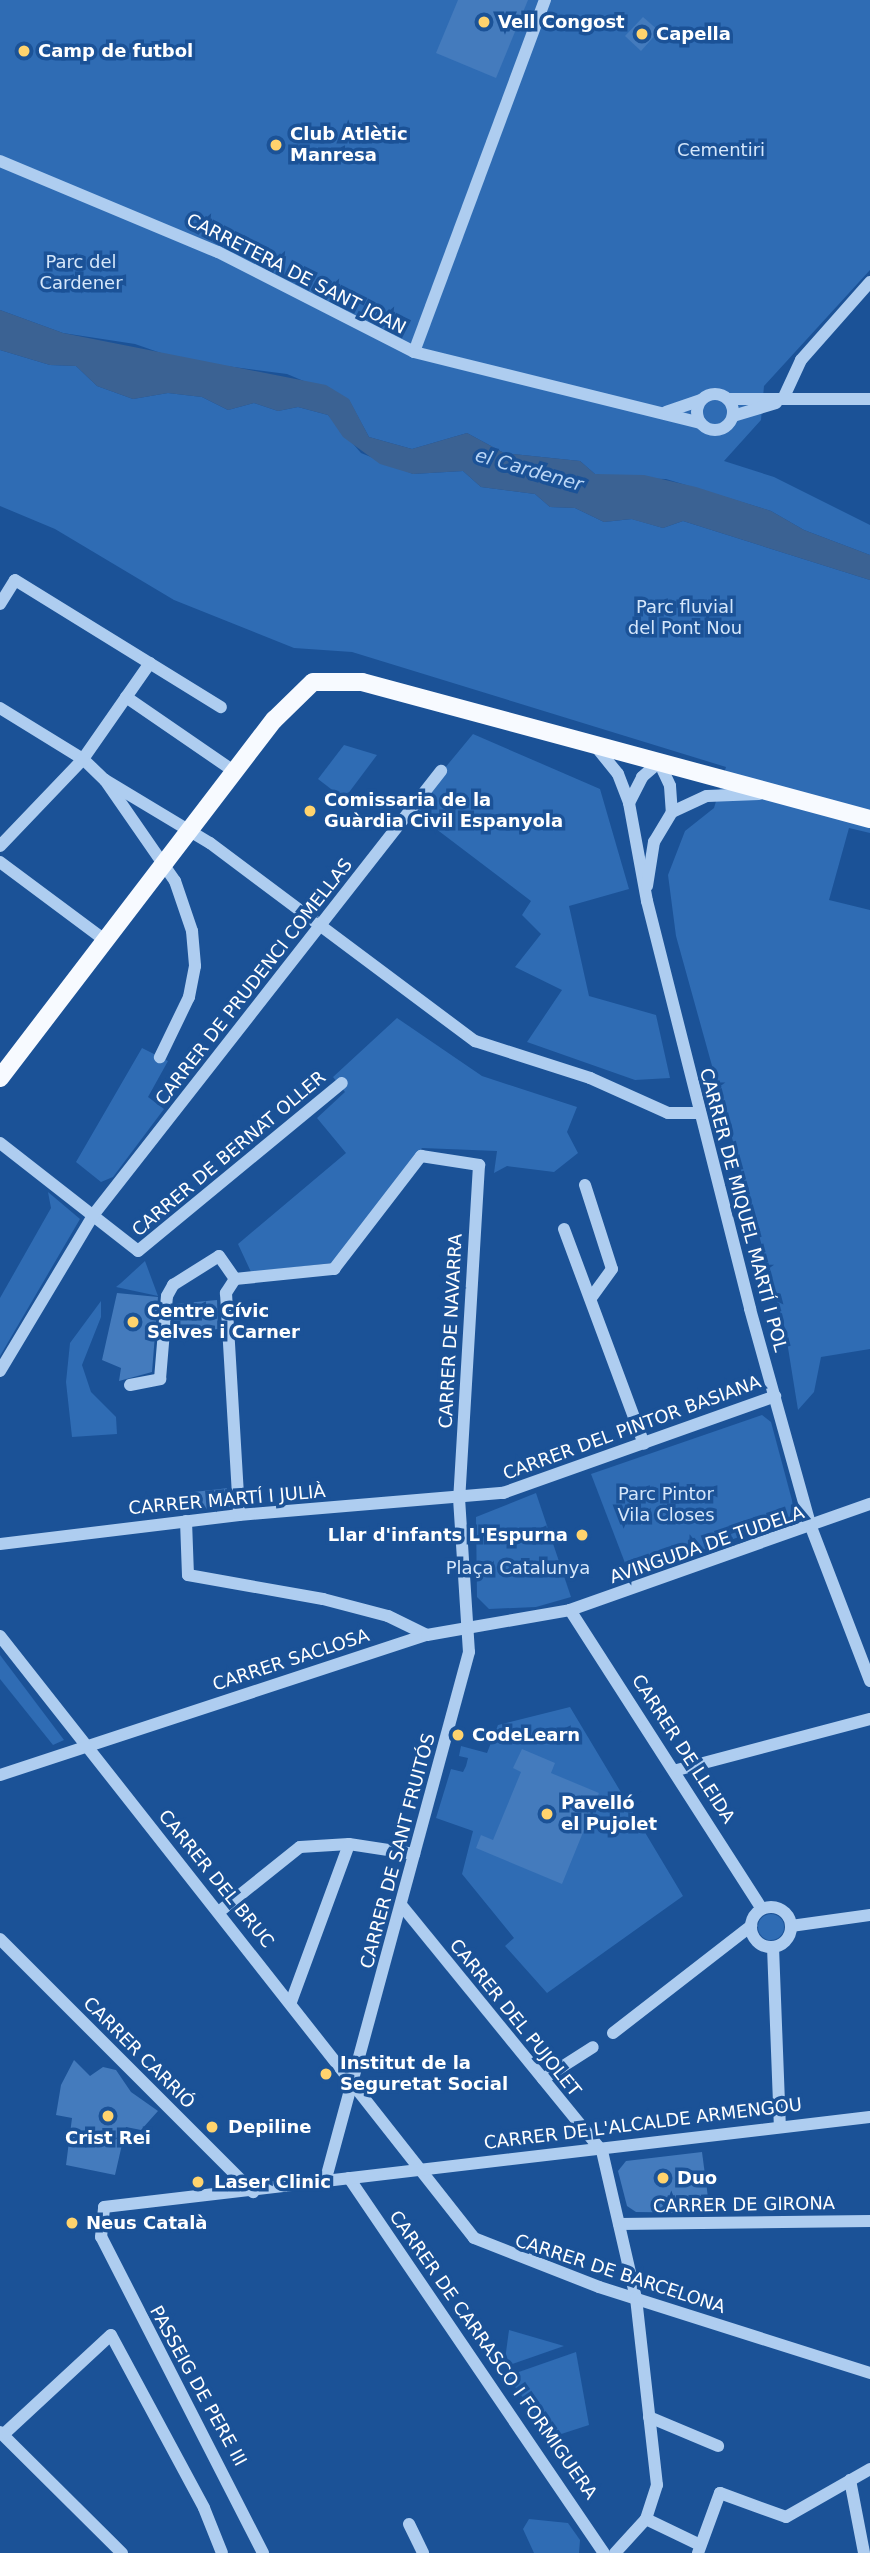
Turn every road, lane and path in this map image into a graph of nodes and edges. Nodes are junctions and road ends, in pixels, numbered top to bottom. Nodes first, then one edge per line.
1 (545, 0) edge
2 (0, 161) edge
3 (870, 282) edge
4 (414, 352) junction
5 (728, 399) junction
6 (783, 399) junction
7 (870, 399) edge
8 (701, 400) junction
9 (666, 412) junction
10 (733, 416) junction
11 (700, 423) junction
12 (0, 604) edge
13 (150, 663) junction
14 (126, 697) junction
15 (220, 707) dead end
16 (0, 708) edge
17 (597, 748) junction
18 (83, 759) junction
19 (659, 762) junction
20 (441, 771) dead end
21 (235, 772) junction
22 (105, 780) junction
23 (778, 794) junction
24 (629, 803) junction
25 (672, 812) junction
26 (870, 819) edge
27 (191, 830) junction
28 (0, 846) edge
29 (0, 862) edge
30 (164, 867) junction
31 (647, 901) junction
32 (322, 925) junction
33 (106, 941) junction
34 (160, 1058) dead end
35 (0, 1078) edge
36 (342, 1083) dead end
37 (698, 1113) junction
38 (0, 1143) edge
39 (585, 1185) dead end
40 (94, 1214) junction
41 (564, 1229) dead end
42 (235, 1279) junction
43 (591, 1298) junction
44 (0, 1371) edge
45 (130, 1385) dead end
46 (775, 1396) junction
47 (644, 1444) junction
48 (459, 1498) junction
49 (870, 1504) edge
50 (239, 1515) junction
51 (186, 1521) junction
52 (811, 1527) junction
53 (0, 1544) edge
54 (570, 1610) junction
55 (472, 1624) junction
56 (427, 1635) junction
57 (0, 1636) edge
58 (870, 1682) edge
59 (870, 1719) edge
60 (86, 1745) junction
61 (677, 1770) junction
62 (0, 1775) edge
63 (349, 1844) junction
64 (414, 1854) junction
65 (401, 1906) junction
66 (762, 1909) junction
67 (220, 1911) junction
68 (870, 1915) edge
69 (751, 1926) junction
70 (791, 1926) junction
71 (0, 1939) edge
72 (773, 1947) junction
73 (291, 2002) junction
74 (612, 2034) dead end
75 (593, 2047) dead end
76 (543, 2079) junction
77 (354, 2086) junction
78 (870, 2117) edge
79 (780, 2126) junction
80 (402, 2145) joint
81 (602, 2151) junction
82 (419, 2166) junction
83 (349, 2178) junction
84 (325, 2182) junction
85 (253, 2192) junction
86 (870, 2221) edge
87 (619, 2224) junction
88 (101, 2237) joint
89 (636, 2298) junction
90 (870, 2373) edge
91 (649, 2417) junction
92 (3, 2433) edge
93 (718, 2446) dead end
94 (870, 2469) edge
95 (850, 2480) junction
96 (646, 2519) junction
97 (409, 2524) dead end
98 (699, 2549) edge
99 (122, 2553) edge
100 (222, 2553) edge
101 (263, 2553) edge
102 (423, 2553) edge
103 (604, 2553) edge
104 (615, 2553) edge
105 (864, 2553) edge

1 - 4 street
2 - 4 street, CARRETERA DE SANT JOAN
3 - 6 street
4 - 9 street, CARRETERA DE SANT JOAN
5 - 6 street
5 - 8 street
5 - 10 street
6 - 7 street
6 - 10 street
8 - 9 street, CARRETERA DE SANT JOAN
8 - 11 street
9 - 11 street, CARRETERA DE SANT JOAN
10 - 11 street
12 - 13 street
13 - 14 street
13 - 15 street
14 - 18 street
14 - 21 street
16 - 18 street
17 - 19 main road
17 - 21 main road
17 - 24 street, CARRER DE MIQUEL MARTÍ I POL
18 - 22 street
18 - 28 street
19 - 23 main road
19 - 24 street
19 - 25 street
20 - 32 street, CARRER DE PRUDENCI COMELLAS
21 - 27 main road
22 - 27 street
22 - 30 street
23 - 25 street
23 - 26 main road
24 - 31 street, CARRER DE MIQUEL MARTÍ I POL
25 - 31 street, CARRER DE MIQUEL MARTÍ I POL
27 - 30 main road
27 - 32 street
29 - 33 street
30 - 33 main road
30 - 34 street
31 - 37 street, CARRER DE MIQUEL MARTÍ I POL
32 - 37 street
32 - 40 street, CARRER DE PRUDENCI COMELLAS
33 - 35 main road
36 - 40 street, CARRER DE BERNAT OLLER
37 - 46 street, CARRER DE MIQUEL MARTÍ I POL
38 - 40 street
39 - 43 street
40 - 44 street, CARRER DE PRUDENCI COMELLAS
41 - 43 street
42 - 45 street
42 - 48 street, CARRER DE NAVARRA
42 - 50 street
43 - 47 street
46 - 47 street, CARRER DEL PINTOR BASIANA
46 - 52 street, CARRER DE MIQUEL MARTÍ I POL
47 - 48 street, CARRER DEL PINTOR BASIANA
48 - 50 street, CARRER MARTÍ I JULIÀ
48 - 55 street
49 - 52 street, AVINGUDA DE TUDELA
50 - 51 street, CARRER MARTÍ I JULIÀ
51 - 53 street, CARRER MARTÍ I JULIÀ
51 - 56 street
52 - 54 street, AVINGUDA DE TUDELA
52 - 58 street, CARRER DE MIQUEL MARTÍ I POL
54 - 55 street, AVINGUDA DE TUDELA
54 - 61 street, CARRER DE LLEIDA
55 - 56 street, CARRER SACLOSA
55 - 64 street, CARRER DE SANT FRUITÓS
56 - 60 street, CARRER SACLOSA
57 - 60 street, CARRER DEL BRUC
59 - 61 street
60 - 62 street
60 - 67 street, CARRER DEL BRUC
61 - 66 street, CARRER DE LLEIDA
63 - 64 street
63 - 67 street
63 - 73 street
64 - 65 street, CARRER DE SANT FRUITÓS
65 - 76 street, CARRER DEL PUJOLET
65 - 77 street, CARRER DE SANT FRUITÓS
66 - 69 street
66 - 70 street
67 - 73 street, CARRER DEL BRUC
68 - 70 street
69 - 72 street
69 - 74 street
70 - 72 street
71 - 85 street, CARRER CARRIÓ
72 - 79 street
73 - 77 street, CARRER DEL BRUC
75 - 76 street
76 - 81 street, CARRER DEL PUJOLET
77 - 80 street, CARRER DEL BRUC
77 - 84 street, CARRER DE SANT FRUITÓS
78 - 79 street, CARRER DE L'ALCALDE ARMENGOU
79 - 81 street, CARRER DE L'ALCALDE ARMENGOU
80 - 82 street, CARRER DE BARCELONA
81 - 82 street, CARRER DE L'ALCALDE ARMENGOU
81 - 87 street
82 - 83 street, CARRER DE L'ALCALDE ARMENGOU
82 - 89 street, CARRER DE BARCELONA
83 - 84 street, CARRER DE L'ALCALDE ARMENGOU
83 - 103 street, CARRER DE CARRASCO I FORMIGUERA
84 - 85 street, CARRER DE L'ALCALDE ARMENGOU
85 - 88 street, CARRER DE L'ALCALDE ARMENGOU
86 - 87 street, CARRER DE GIRONA
87 - 89 street
88 - 101 street, PASSEIG DE PERE III
89 - 90 street, CARRER DE BARCELONA
89 - 91 street
91 - 93 street
91 - 96 street
92 - 99 street
92 - 100 street
94 - 95 street
95 - 98 street
95 - 105 street
96 - 98 street
96 - 104 street
97 - 102 street

